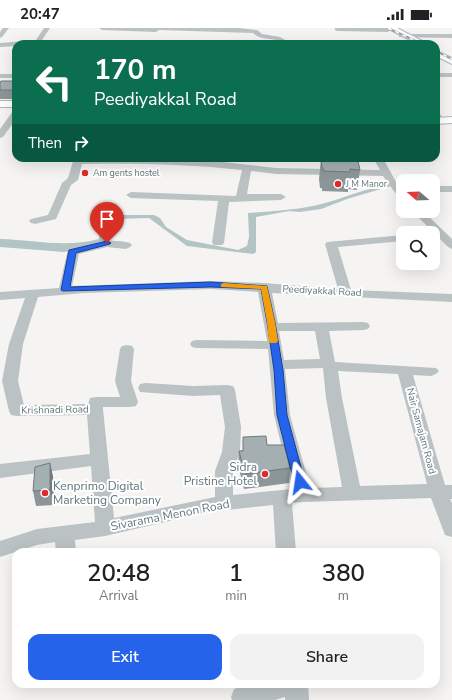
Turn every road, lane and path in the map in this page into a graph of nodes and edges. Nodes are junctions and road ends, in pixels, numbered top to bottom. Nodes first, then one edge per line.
1 (6, 28) edge
2 (47, 28) edge
3 (102, 28) edge
4 (124, 28) edge
5 (388, 28) edge
6 (157, 29) edge
7 (236, 29) edge
8 (337, 29) dead end
9 (253, 30) edge
10 (0, 36) edge
11 (404, 36) junction
12 (452, 36) edge
13 (130, 38) dead end
14 (148, 38) joint
15 (39, 40) edge
16 (88, 40) edge
17 (280, 40) edge
18 (410, 40) edge
19 (414, 40) edge
20 (12, 43) edge
21 (0, 44) edge
22 (440, 52) edge
23 (440, 55) edge
24 (452, 57) edge
25 (452, 61) edge
26 (12, 67) dead end
27 (440, 75) edge
28 (452, 75) edge
29 (2, 76) edge
30 (0, 104) edge
31 (12, 104) edge
32 (12, 118) edge
33 (440, 119) edge
34 (452, 120) edge
35 (0, 135) edge
36 (77, 162) edge
37 (197, 162) edge
38 (275, 162) edge
39 (380, 162) edge
40 (247, 167) junction
41 (276, 171) junction
42 (386, 173) junction
43 (396, 187) edge
44 (440, 189) edge
45 (452, 189) edge
46 (131, 195) dead end
47 (242, 197) junction
48 (281, 197) dead end
49 (224, 198) junction
50 (425, 218) edge
51 (35, 222) dead end
52 (441, 233) edge
53 (396, 239) edge
54 (218, 243) dead end
55 (126, 245) dead end
56 (452, 245) edge
57 (264, 287) junction
58 (65, 290) junction
59 (345, 292) junction
60 (33, 294) junction
61 (0, 296) edge
62 (452, 298) edge
63 (321, 326) junction
64 (363, 326) dead end
65 (271, 327) junction
66 (197, 344) dead end
67 (274, 345) junction
68 (127, 349) dead end
69 (278, 365) junction
70 (404, 370) junction
71 (431, 371) dead end
72 (146, 388) dead end
73 (95, 409) junction
74 (99, 459) junction
75 (0, 471) edge
76 (445, 492) edge
77 (352, 493) junction
78 (304, 495) junction
79 (282, 497) junction
80 (224, 504) junction
81 (104, 528) junction
82 (452, 529) edge
83 (66, 543) edge
84 (286, 548) edge
85 (0, 549) edge
86 (276, 688) edge
87 (296, 688) edge
88 (242, 697) dead end
89 (297, 700) edge

1 - 10 street
2 - 15 street
3 - 4 street
3 - 16 street
4 - 6 street
5 - 8 street
5 - 11 main road
6 - 7 street
6 - 14 street
7 - 9 street
9 - 17 street
11 - 12 street
11 - 18 main road
11 - 19 main road
13 - 14 street
20 - 21 street
22 - 24 main road
23 - 25 main road
26 - 29 street
27 - 28 street
30 - 31 main road
32 - 35 street
33 - 34 main road
36 - 51 street
37 - 40 street
38 - 41 street
39 - 42 street
40 - 41 street
40 - 47 street
41 - 42 street
42 - 43 street
44 - 45 street
46 - 49 street
47 - 48 street
47 - 49 street
49 - 54 street
50 - 52 street
52 - 56 street
53 - 59 street
55 - 58 street
57 - 58 street, Peediyakkal Road
57 - 59 street, Peediyakkal Road
57 - 65 street
58 - 60 street, Peediyakkal Road
59 - 62 street, Peediyakkal Road
60 - 61 street, Peediyakkal Road
60 - 73 street, Krishnadi Road
63 - 64 street
63 - 65 street
63 - 69 street
65 - 67 street
66 - 67 street
67 - 69 street
68 - 73 street
69 - 78 street
70 - 71 street
70 - 76 street, Nair Samajam Road
70 - 77 street
72 - 80 street
73 - 74 street, Krishnadi Road
74 - 75 street
74 - 81 street, Krishnadi Road
76 - 77 street, Sivarama Menon Road
76 - 82 street
77 - 78 street, Sivarama Menon Road
78 - 79 street, Sivarama Menon Road
79 - 80 street, Sivarama Menon Road
79 - 84 street
80 - 81 street, Sivarama Menon Road
81 - 83 street, Sivarama Menon Road
83 - 85 street, Sivarama Menon Road
86 - 88 street
87 - 89 street

